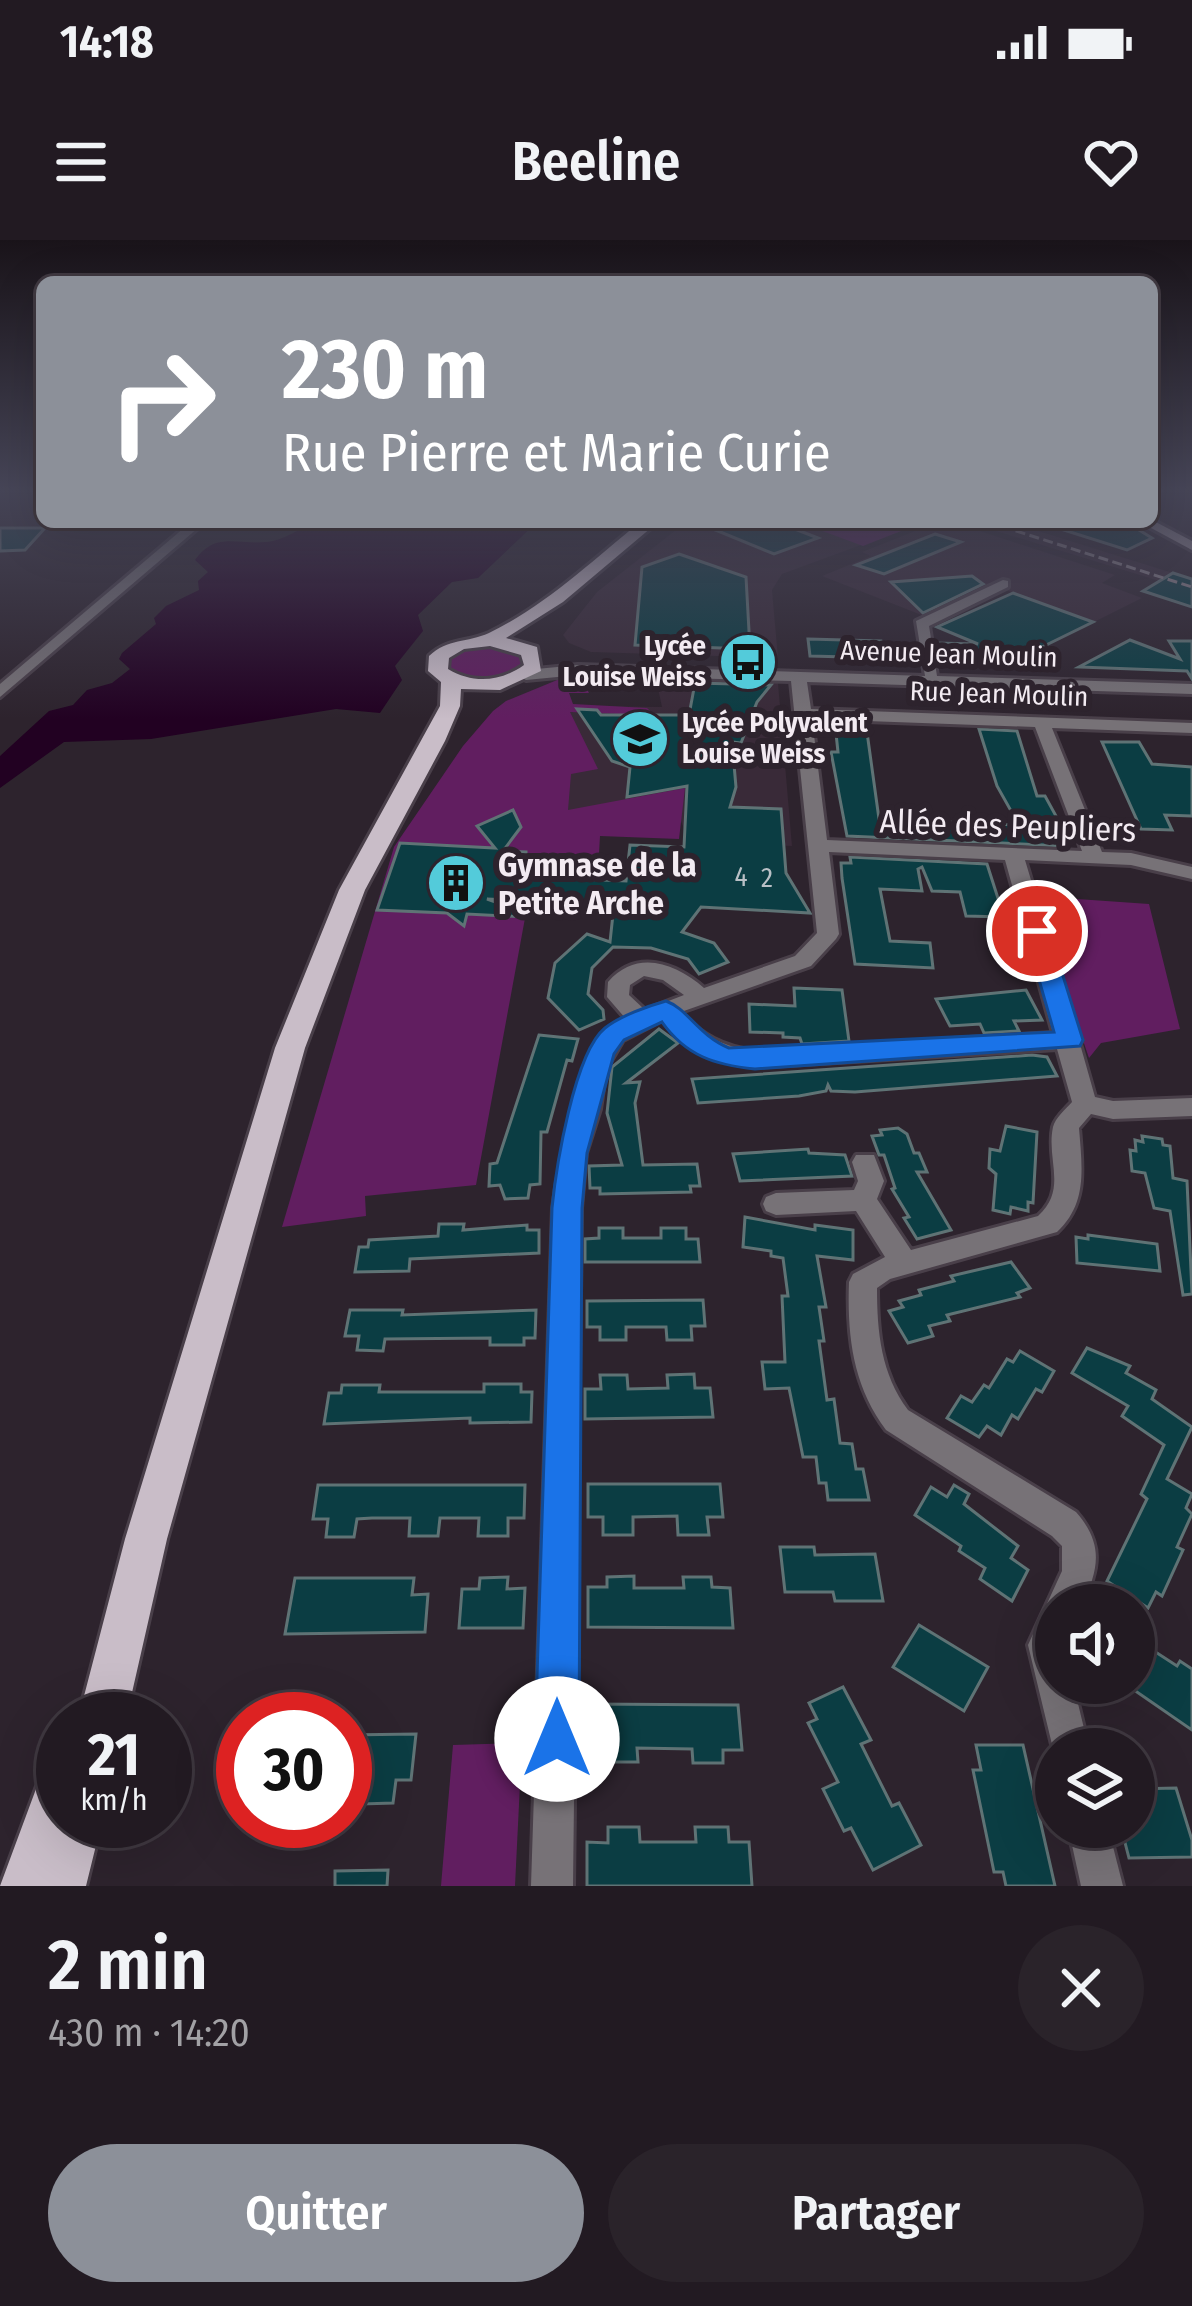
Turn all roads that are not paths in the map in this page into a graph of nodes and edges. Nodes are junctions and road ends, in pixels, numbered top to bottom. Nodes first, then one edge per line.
1 (148, 566) edge
2 (596, 566) edge
3 (1003, 584) dead end
4 (557, 598) junction
5 (490, 640) junction
6 (527, 660) junction
7 (932, 673) junction
8 (799, 674) junction
9 (452, 680) junction
10 (1081, 681) junction
11 (492, 685) junction
12 (1192, 685) edge
13 (0, 692) edge
14 (804, 714) junction
15 (1041, 722) junction
16 (1192, 728) edge
17 (434, 741) junction
18 (819, 846) junction
19 (1014, 856) junction
20 (1095, 858) junction
21 (1192, 873) edge
22 (700, 998) junction
23 (666, 1009) junction
24 (641, 1020) junction
25 (1070, 1040) junction
26 (1085, 1104) junction
27 (1192, 1107) edge
28 (865, 1162) dead end
29 (863, 1200) junction
30 (776, 1204) dead end
31 (904, 1263) junction
32 (146, 1539) junction
33 (1074, 1584) edge
34 (93, 1692) edge
35 (109, 1692) edge
36 (39, 1848) edge
37 (69, 1848) edge
38 (1093, 1848) edge
39 (26, 1886) edge
40 (60, 1886) edge
41 (552, 1886) edge
42 (1102, 1886) edge

1 - 13 street
2 - 4 main road
3 - 7 street
4 - 5 main road
4 - 6 main road
5 - 6 main road
5 - 9 main road
6 - 8 street, Avenue Jean Moulin
6 - 11 main road
7 - 8 street, Avenue Jean Moulin
7 - 10 street, Avenue Jean Moulin
8 - 10 street, Avenue Jean Moulin
8 - 14 street
9 - 11 main road
9 - 17 main road
10 - 12 street, Avenue Jean Moulin
11 - 17 main road
14 - 15 street, Rue Jean Moulin
14 - 18 street
15 - 16 street, Rue Jean Moulin
15 - 20 street
17 - 32 main road
18 - 19 street, Allée des Peupliers
18 - 22 street
19 - 20 street, Allée des Peupliers
19 - 25 street
20 - 21 street, Allée des Peupliers
22 - 23 street
22 - 24 street
23 - 24 street
23 - 25 street
24 - 41 street
25 - 26 street
26 - 27 street
26 - 31 street
28 - 29 street
29 - 30 street
29 - 31 street
31 - 33 street
32 - 34 main road
32 - 35 main road
36 - 39 main road
37 - 40 main road
38 - 42 street

